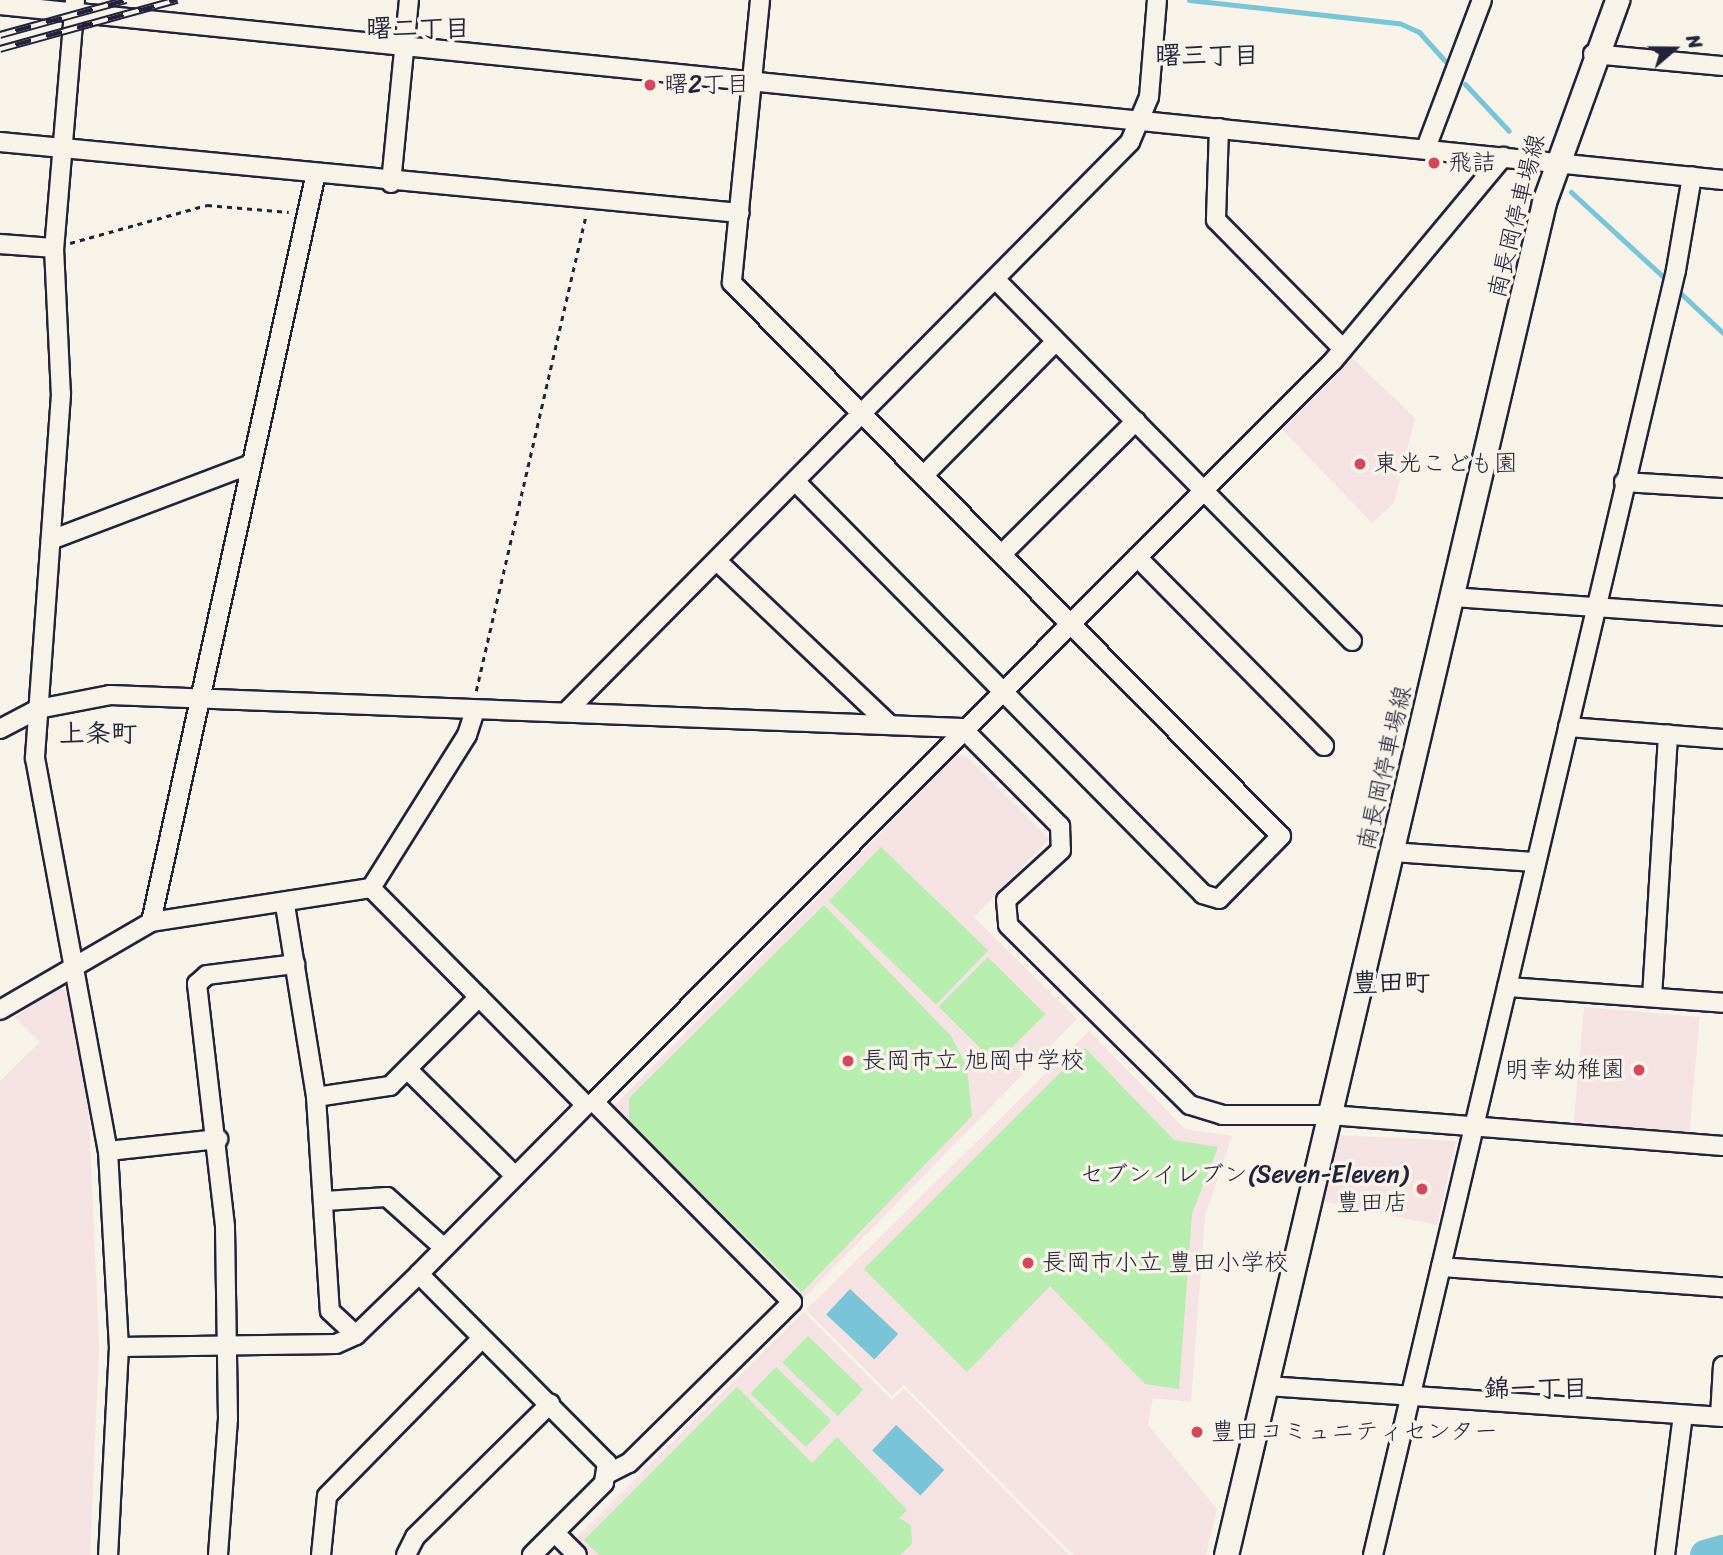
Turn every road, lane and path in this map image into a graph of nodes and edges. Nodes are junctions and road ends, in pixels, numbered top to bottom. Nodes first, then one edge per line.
1 (408, 0) edge
2 (760, 0) edge
3 (1157, 0) edge
4 (1482, 0) edge
5 (1617, 0) edge
6 (0, 5) edge
7 (74, 6) edge
8 (404, 46) junction
9 (1593, 54) junction
10 (1723, 66) edge
11 (752, 82) junction
12 (1140, 120) junction
13 (1219, 128) junction
14 (0, 142) edge
15 (62, 146) junction
16 (1426, 148) junction
17 (1503, 157) junction
18 (1555, 162) junction
19 (316, 173) junction
20 (1692, 176) junction
21 (1723, 180) edge
22 (391, 183) junction
23 (589, 200) junction
24 (740, 213) junction
25 (307, 214) junction
26 (0, 244) edge
27 (54, 248) junction
28 (996, 280) junction
29 (1056, 341) junction
30 (1343, 349) junction
31 (862, 415) junction
32 (1136, 421) junction
33 (251, 464) junction
34 (926, 473) junction
35 (796, 482) junction
36 (1624, 482) junction
37 (1723, 488) edge
38 (1204, 489) junction
39 (51, 540) junction
40 (1004, 552) junction
41 (1137, 557) junction
42 (717, 561) junction
43 (1452, 597) junction
44 (1596, 608) junction
45 (1723, 616) edge
46 (1072, 622) junction
47 (1352, 641) dead end
48 (1001, 691) junction
49 (198, 698) junction
50 (38, 709) junction
51 (475, 710) junction
52 (566, 712) junction
53 (890, 725) junction
54 (1568, 727) junction
55 (962, 728) junction
56 (0, 729) edge
57 (1668, 734) junction
58 (1723, 739) edge
59 (1324, 746) dead end
60 (1392, 852) junction
61 (1536, 862) junction
62 (371, 888) junction
63 (285, 905) junction
64 (151, 922) junction
65 (295, 964) junction
66 (78, 965) junction
67 (1507, 987) junction
68 (479, 997) junction
69 (1652, 997) junction
70 (2, 1003) edge
71 (1723, 1003) edge
72 (408, 1070) junction
73 (316, 1097) junction
74 (590, 1104) junction
75 (1330, 1115) junction
76 (1473, 1126) junction
77 (218, 1139) junction
78 (1723, 1146) edge
79 (108, 1151) junction
80 (514, 1177) junction
81 (325, 1201) junction
82 (443, 1247) junction
83 (1441, 1267) junction
84 (419, 1274) junction
85 (1723, 1287) edge
86 (356, 1335) junction
87 (482, 1338) junction
88 (229, 1347) junction
89 (119, 1348) junction
90 (1723, 1366) edge
91 (1267, 1386) junction
92 (1410, 1396) junction
93 (550, 1404) junction
94 (1683, 1415) junction
95 (1721, 1417) edge
96 (609, 1473) junction
97 (555, 1533) junction
98 (107, 1555) edge
99 (218, 1555) edge
100 (321, 1555) edge
101 (406, 1555) edge
102 (531, 1555) edge
103 (577, 1555) edge
104 (1226, 1555) edge
105 (1373, 1555) edge
106 (1665, 1555) edge

1 - 8 street
2 - 11 street
3 - 12 street
4 - 16 street
5 - 9 main road, 南長岡停車場線
6 - 7 street
7 - 8 street
7 - 15 street
8 - 11 street
8 - 22 street
9 - 10 street
9 - 18 main road, 南長岡停車場線
11 - 12 street
11 - 24 street
12 - 13 street
12 - 28 street
13 - 16 street
13 - 30 street
14 - 15 street
15 - 19 street
15 - 27 street
16 - 17 street
17 - 18 street
17 - 30 street
18 - 20 street
18 - 43 main road, 南長岡停車場線
19 - 22 street
19 - 25 street
20 - 21 street
20 - 36 street
22 - 23 street
23 - 24 street
23 - 51 path
24 - 31 street
25 - 27 path
25 - 33 street
26 - 27 street
27 - 39 street
28 - 29 street
28 - 31 street
29 - 32 street
29 - 34 street
30 - 38 street
31 - 34 street
31 - 35 street
32 - 38 street
32 - 40 street
33 - 39 street
33 - 49 street
34 - 40 street
35 - 42 street
35 - 48 street
36 - 37 street
36 - 44 street
38 - 41 street
38 - 47 street
39 - 50 street
40 - 46 street
41 - 46 street
41 - 59 street
42 - 52 street
42 - 53 street
43 - 44 street
43 - 60 main road, 南長岡停車場線
44 - 45 street
44 - 54 street
46 - 48 street
46 - 48 street
48 - 55 street
49 - 50 street
49 - 51 street
49 - 64 street
50 - 56 street
50 - 66 street
51 - 52 street
51 - 62 street
52 - 53 street
53 - 55 street
54 - 57 street
54 - 61 street
55 - 74 street
55 - 75 street
57 - 58 street
57 - 69 street
60 - 61 street
60 - 75 main road, 南長岡停車場線
61 - 67 street
62 - 63 street
62 - 68 street
63 - 64 street
63 - 65 street
64 - 66 street
65 - 73 street
65 - 77 street
66 - 70 street
66 - 79 street
67 - 69 street
67 - 76 street
68 - 72 street
68 - 74 street
69 - 71 street
72 - 73 street
72 - 80 street
73 - 81 street
74 - 80 street
74 - 96 street
75 - 76 street
75 - 91 main road, 南長岡停車場線
76 - 78 street
76 - 83 street
77 - 79 street
77 - 88 street
79 - 89 street
80 - 82 street
81 - 82 street
81 - 86 street
82 - 84 street
83 - 85 street
83 - 92 street
84 - 86 street
84 - 87 street
86 - 88 street
87 - 93 street
87 - 100 street
88 - 89 street
88 - 99 street
89 - 98 street
90 - 95 street
91 - 92 street
91 - 104 main road, 南長岡停車場線
92 - 94 street
92 - 105 street
93 - 96 street
93 - 101 street
94 - 95 street
94 - 106 street
96 - 97 street
97 - 102 street
97 - 103 street

